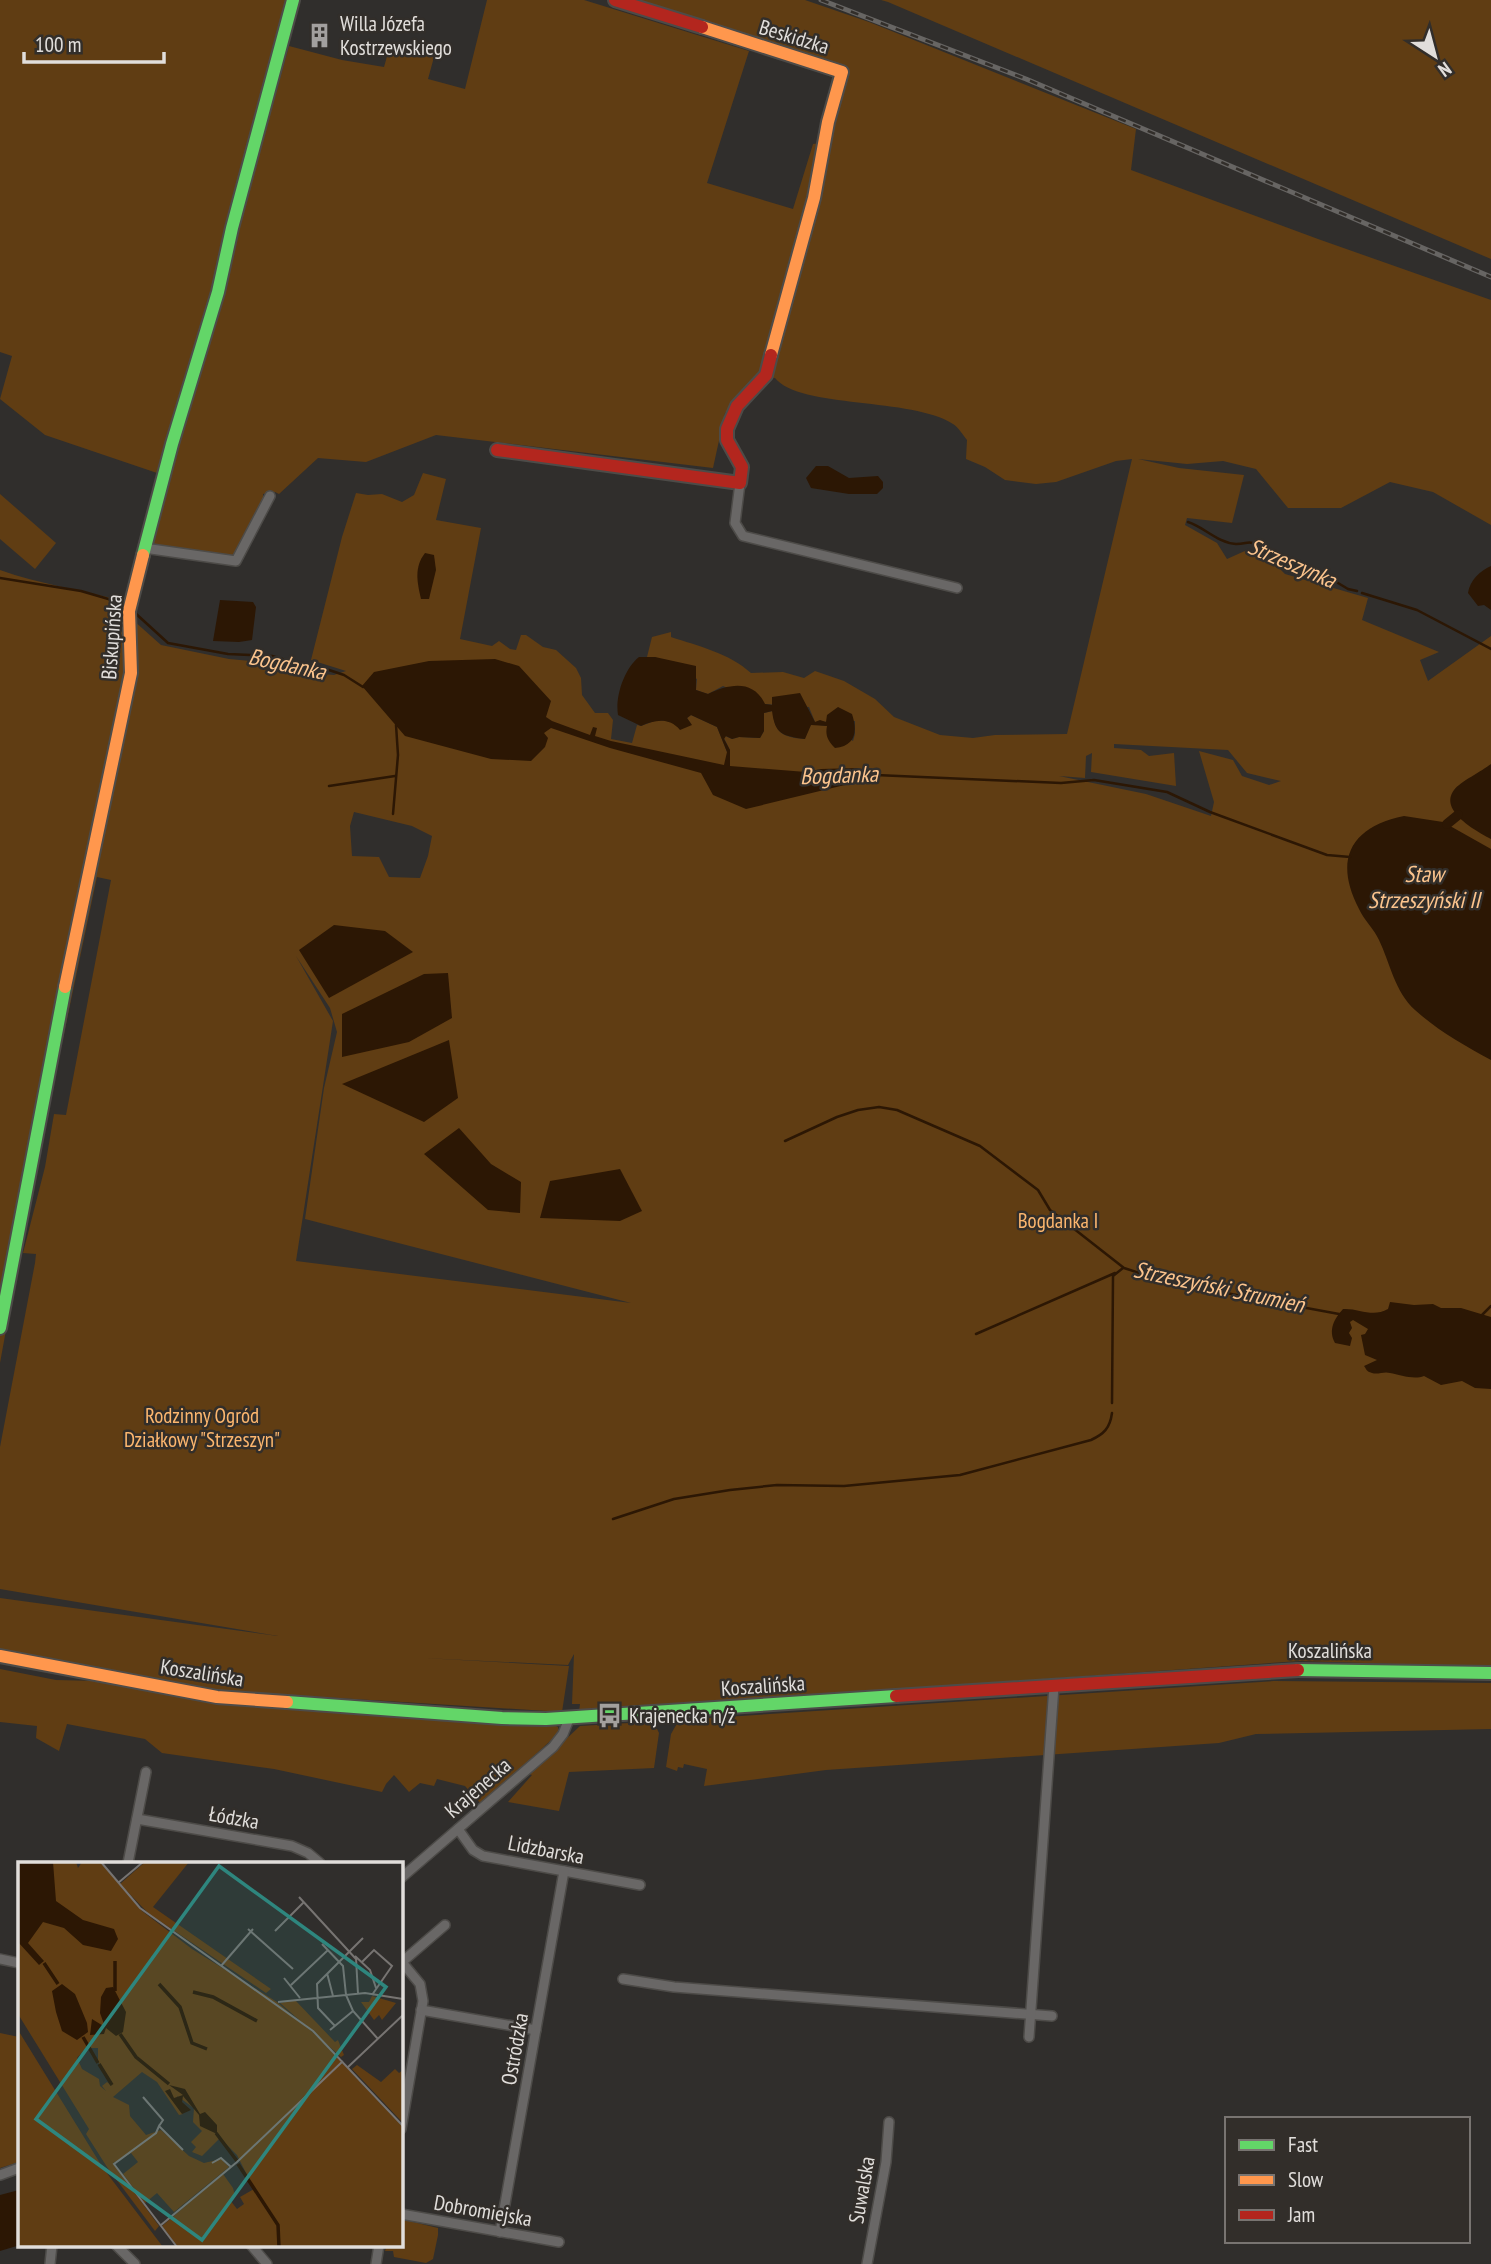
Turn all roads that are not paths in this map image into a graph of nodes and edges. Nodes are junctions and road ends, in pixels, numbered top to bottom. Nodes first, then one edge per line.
1 (293, 0) edge
2 (615, 0) edge
3 (497, 450) dead end
4 (740, 483) junction
5 (270, 496) dead end
6 (144, 548) junction
7 (957, 588) dead end
8 (0, 1328) edge
9 (0, 1657) edge
10 (1491, 1673) edge
11 (1054, 1686) junction
12 (569, 1719) junction
13 (146, 1772) dead end
14 (137, 1819) junction
15 (458, 1829) junction
16 (128, 1862) edge
17 (319, 1862) edge
18 (564, 1871) junction
19 (402, 1877) edge
20 (640, 1885) dead end
21 (445, 1925) dead end
22 (0, 1959) edge
23 (402, 1961) edge
24 (18, 1963) edge
25 (402, 1963) edge
26 (623, 1979) dead end
27 (421, 2010) junction
28 (1032, 2014) junction
29 (1052, 2016) dead end
30 (536, 2030) junction
31 (1029, 2037) dead end
32 (404, 2094) edge
33 (402, 2117) edge
34 (889, 2122) dead end
35 (18, 2168) edge
36 (0, 2175) edge
37 (402, 2214) edge
38 (500, 2232) junction
39 (559, 2242) dead end
40 (52, 2246) edge
41 (117, 2246) edge
42 (252, 2246) edge
43 (379, 2246) edge
44 (50, 2264) edge
45 (135, 2264) edge
46 (267, 2264) edge
47 (376, 2264) edge
48 (867, 2264) edge

1 - 6 street, Biskupińska
2 - 4 street, Beskidzka
3 - 4 street
4 - 7 street
5 - 6 street
6 - 8 street, Biskupińska
9 - 12 street, Koszalińska
10 - 11 street, Koszalińska
11 - 12 street, Koszalińska
11 - 28 street
12 - 15 street, Krajenecka
13 - 14 street
14 - 16 street
14 - 17 street, Łódzka
15 - 18 street, Lidzbarska
15 - 19 street, Krajenecka
18 - 20 street, Lidzbarska
18 - 30 street, Ostródzka
21 - 23 street
22 - 24 street
25 - 27 street
26 - 28 street
27 - 30 street
27 - 32 street
28 - 29 street
28 - 31 street
30 - 38 street, Ostródzka
32 - 33 street
34 - 48 street, Suwalska
35 - 36 street
37 - 38 street, Dobromiejska
38 - 39 street, Dobromiejska
40 - 44 street
41 - 45 street
42 - 46 street
43 - 47 street

